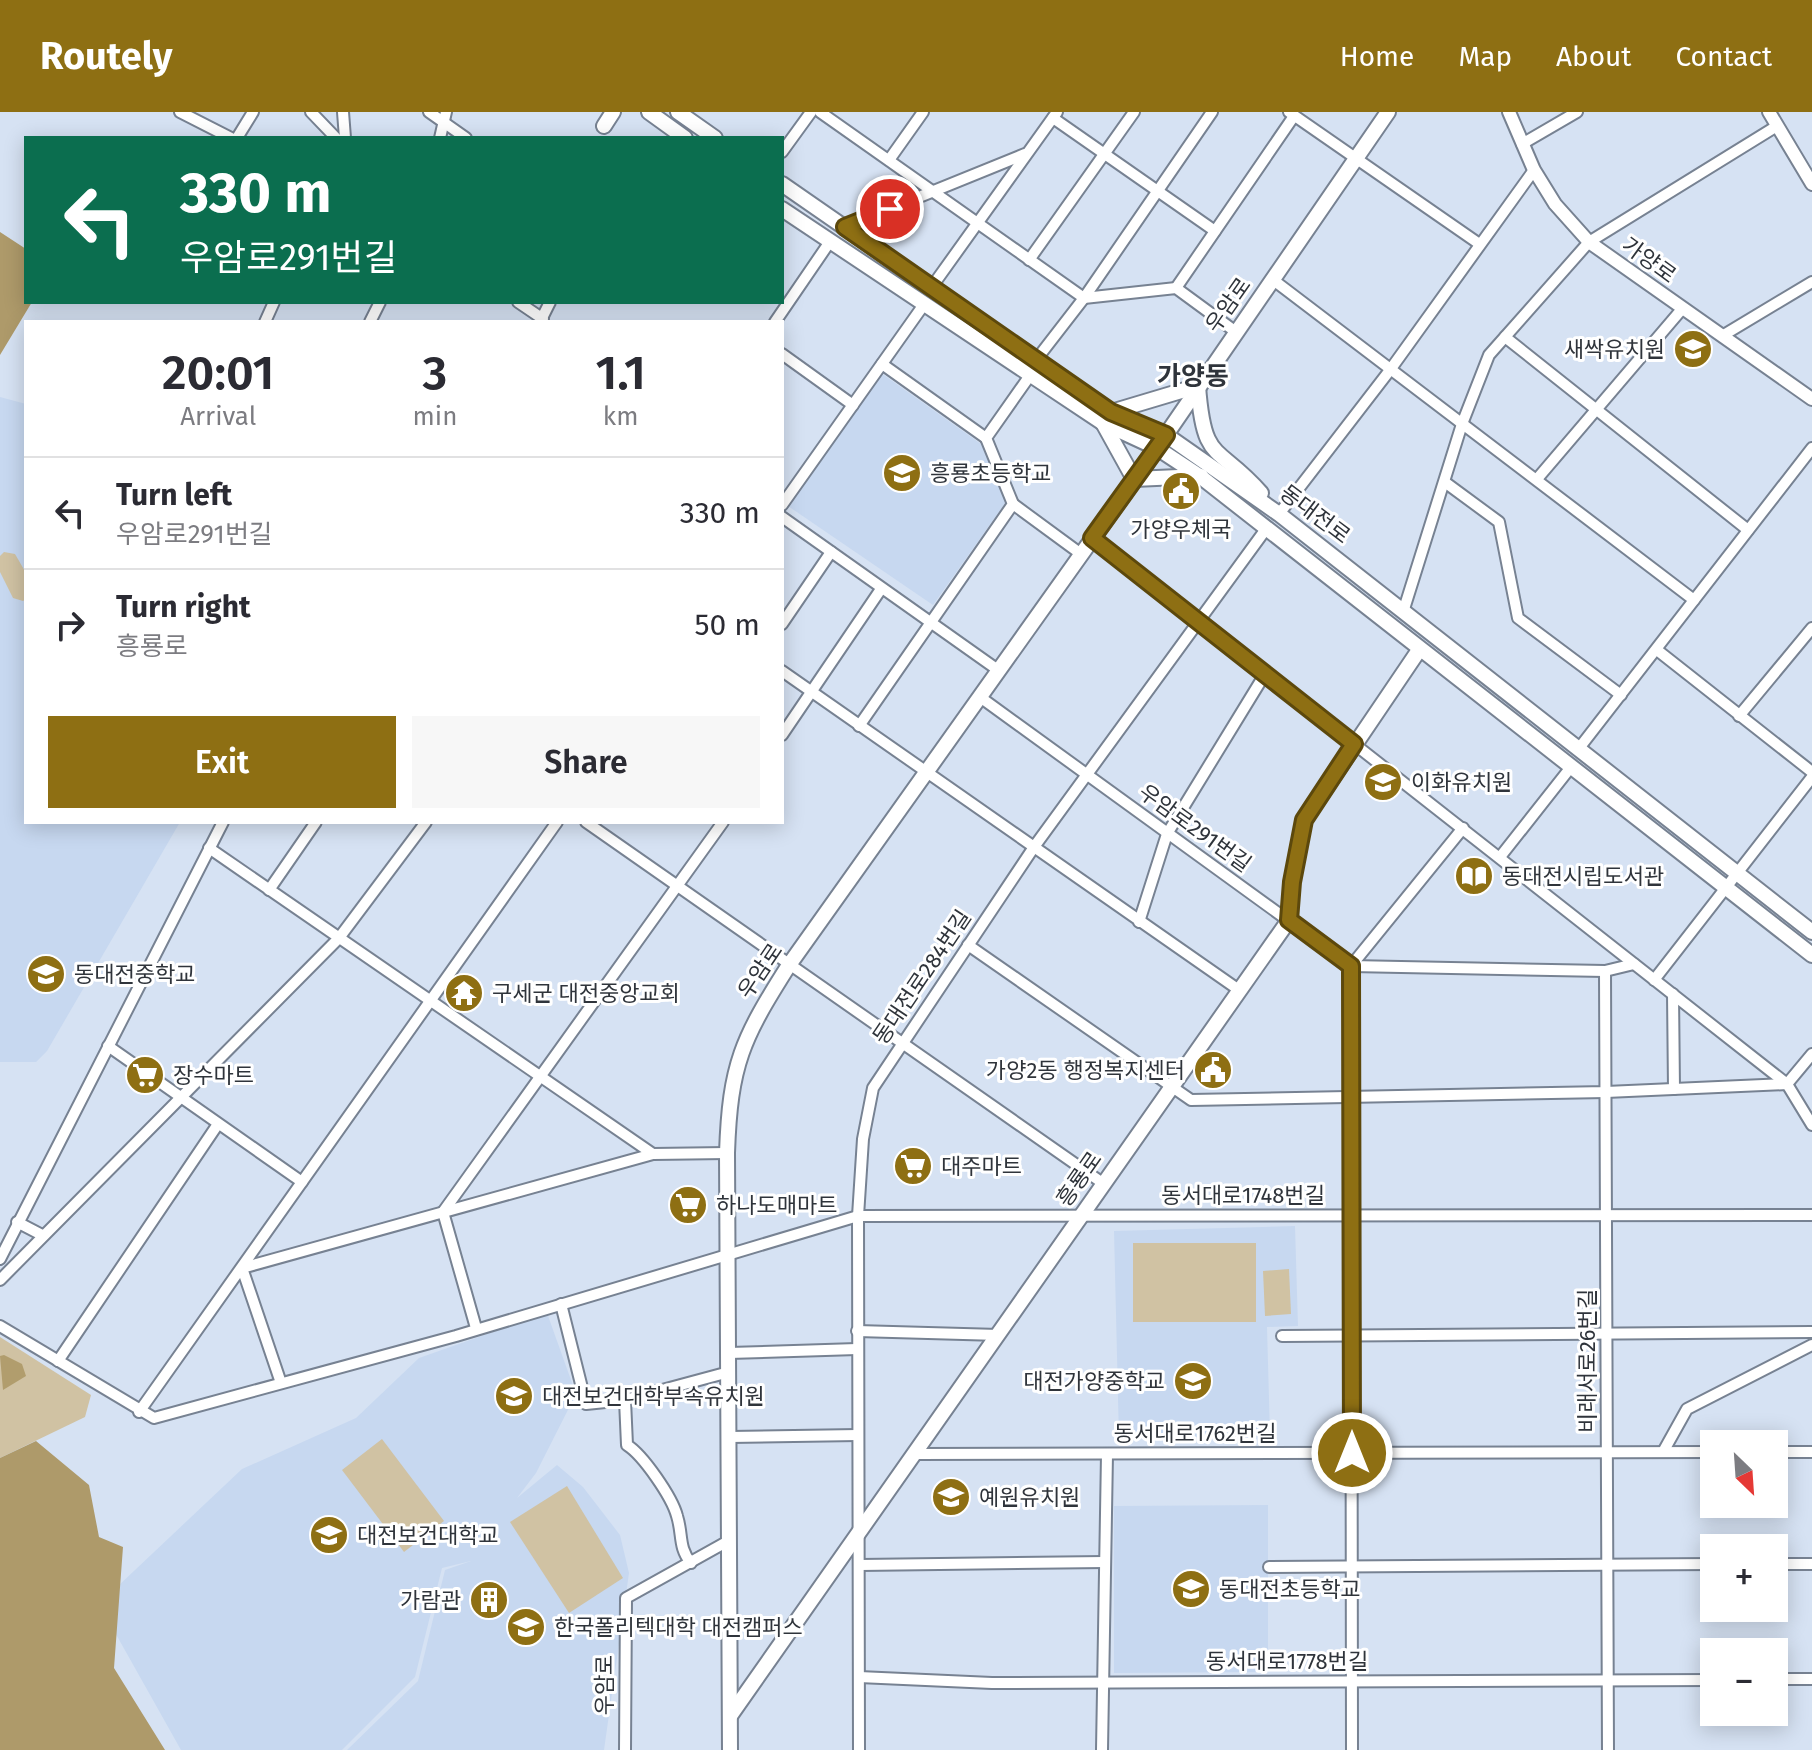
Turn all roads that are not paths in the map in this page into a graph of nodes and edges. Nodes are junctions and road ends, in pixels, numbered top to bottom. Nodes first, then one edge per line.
1 (180, 112) edge
2 (253, 112) edge
3 (311, 112) edge
4 (343, 112) edge
5 (429, 112) edge
6 (446, 112) edge
7 (613, 112) edge
8 (649, 112) edge
9 (678, 112) edge
10 (811, 112) edge
11 (820, 112) edge
12 (923, 112) edge
13 (1134, 112) edge
14 (1212, 112) edge
15 (1388, 112) edge
16 (1509, 112) edge
17 (1577, 112) edge
18 (1769, 112) edge
19 (1292, 114) edge
20 (1055, 115) edge
21 (444, 124) junction
22 (604, 125) edge
23 (1777, 126) junction
24 (227, 136) edge
25 (238, 136) edge
26 (334, 136) edge
27 (345, 136) edge
28 (441, 136) edge
29 (463, 136) edge
30 (682, 136) edge
31 (712, 136) edge
32 (1522, 144) junction
33 (784, 149) edge
34 (1027, 153) junction
35 (1103, 155) junction
36 (1355, 159) junction
37 (889, 160) junction
38 (1534, 170) junction
39 (1812, 184) edge
40 (784, 185) edge
41 (1158, 191) junction
42 (934, 192) junction
43 (784, 210) edge
44 (978, 223) junction
45 (845, 227) junction
46 (1215, 231) junction
47 (1589, 242) junction
48 (829, 243) junction
49 (1478, 243) junction
50 (1029, 260) junction
51 (1272, 279) junction
52 (1812, 282) edge
53 (931, 288) junction
54 (1176, 288) junction
55 (1084, 298) junction
56 (925, 303) junction
57 (521, 304) edge
58 (1682, 309) junction
59 (541, 320) edge
60 (776, 320) edge
61 (1236, 332) junction
62 (1722, 336) junction
63 (1505, 337) junction
64 (784, 355) edge
65 (882, 364) junction
66 (1033, 367) junction
67 (1390, 370) junction
68 (1198, 386) junction
69 (1812, 399) edge
70 (853, 405) junction
71 (1595, 408) junction
72 (1107, 418) junction
73 (1462, 424) junction
74 (1166, 435) junction
75 (986, 438) junction
76 (1157, 448) junction
77 (1812, 448) edge
78 (1201, 477) junction
79 (1134, 479) junction
80 (1537, 479) junction
81 (1446, 483) junction
82 (784, 502) edge
83 (1013, 504) junction
84 (1265, 505) junction
85 (1279, 514) junction
86 (784, 518) edge
87 (1266, 529) junction
88 (1748, 530) junction
89 (1092, 538) junction
90 (831, 552) junction
91 (1081, 554) junction
92 (881, 589) junction
93 (1694, 600) junction
94 (1404, 609) junction
95 (784, 621) edge
96 (1198, 621) junction
97 (929, 623) junction
98 (1812, 628) edge
99 (1419, 650) junction
100 (1657, 650) junction
101 (998, 670) junction
102 (784, 672) edge
103 (1265, 674) junction
104 (812, 692) junction
105 (1621, 695) junction
106 (980, 697) junction
107 (1739, 716) junction
108 (859, 726) junction
109 (784, 732) edge
110 (1354, 744) junction
111 (1580, 747) junction
112 (1571, 767) junction
113 (926, 772) junction
114 (1812, 775) edge
115 (1088, 776) junction
116 (222, 824) edge
117 (315, 824) edge
118 (424, 824) edge
119 (556, 824) edge
120 (589, 824) edge
121 (722, 824) edge
122 (1463, 828) junction
123 (1167, 834) junction
124 (1034, 847) junction
125 (209, 848) junction
126 (1500, 857) junction
127 (1736, 870) junction
128 (1725, 885) junction
129 (678, 887) junction
130 (269, 890) junction
131 (1289, 920) junction
132 (1139, 922) junction
133 (1812, 932) edge
134 (339, 938) junction
135 (968, 945) junction
136 (1812, 955) edge
137 (1634, 964) junction
138 (789, 965) junction
139 (1351, 966) junction
140 (1605, 971) junction
141 (1654, 980) junction
142 (1239, 990) junction
143 (1673, 994) junction
144 (430, 1001) junction
145 (901, 1042) junction
146 (108, 1046) junction
147 (1812, 1054) edge
148 (543, 1078) junction
149 (1787, 1084) junction
150 (1170, 1087) junction
151 (1674, 1089) junction
152 (1606, 1092) junction
153 (1351, 1097) junction
154 (182, 1098) junction
155 (218, 1124) junction
156 (1812, 1125) edge
157 (727, 1153) junction
158 (653, 1154) junction
159 (302, 1182) junction
160 (1104, 1184) junction
161 (443, 1212) junction
162 (1081, 1215) junction
163 (1352, 1215) junction
164 (1606, 1215) junction
165 (1812, 1215) edge
166 (858, 1216) junction
167 (17, 1222) junction
168 (42, 1235) junction
169 (727, 1257) junction
170 (0, 1259) edge
171 (242, 1268) junction
172 (0, 1280) edge
173 (561, 1304) junction
174 (0, 1326) edge
175 (476, 1328) junction
176 (857, 1331) junction
177 (1812, 1332) edge
178 (1606, 1334) junction
179 (999, 1335) junction
180 (1282, 1336) dead end
181 (1352, 1336) junction
182 (1812, 1345) edge
183 (857, 1349) junction
184 (729, 1353) junction
185 (58, 1361) junction
186 (729, 1372) junction
187 (281, 1383) junction
188 (625, 1400) junction
189 (139, 1412) junction
190 (858, 1435) junction
191 (730, 1437) junction
192 (1607, 1452) junction
193 (1663, 1452) junction
194 (1700, 1452) edge
195 (1788, 1452) edge
196 (1812, 1452) edge
197 (1352, 1453) junction
198 (917, 1454) junction
199 (1107, 1454) junction
200 (858, 1531) junction
201 (730, 1540) junction
202 (1105, 1562) junction
203 (691, 1563) junction
204 (1700, 1564) edge
205 (1788, 1564) edge
206 (1812, 1564) edge
207 (860, 1565) junction
208 (1607, 1565) junction
209 (1352, 1566) junction
210 (1269, 1567) dead end
211 (859, 1677) junction
212 (1788, 1679) edge
213 (1812, 1679) edge
214 (1607, 1680) junction
215 (1700, 1680) edge
216 (1101, 1681) junction
217 (1352, 1681) junction
218 (730, 1716) junction
219 (625, 1750) edge
220 (730, 1750) edge
221 (859, 1750) edge
222 (1102, 1750) edge
223 (1352, 1750) edge
224 (1608, 1750) edge

1 - 24 street
2 - 25 street
3 - 26 street
4 - 27 street
5 - 21 street
6 - 21 street
7 - 22 main road
8 - 30 main road
9 - 31 main road
10 - 33 street
11 - 37 street
12 - 37 street
13 - 35 street
14 - 41 street
15 - 36 main road, 우암로
16 - 32 street, 가양로
17 - 32 street
18 - 23 street
19 - 36 street
19 - 46 street
20 - 34 street
20 - 35 street
21 - 28 street
21 - 29 street
23 - 39 street
23 - 47 street
32 - 38 street, 가양로
34 - 42 street
34 - 44 street
35 - 41 street
35 - 50 street
36 - 49 street
36 - 51 main road, 우암로
37 - 42 street
38 - 47 street, 가양로
38 - 49 street
40 - 45 main road, 동대전로
41 - 46 street
41 - 55 street
42 - 44 street
42 - 45 street
43 - 48 main road, 동대전로
44 - 50 street
44 - 53 street
45 - 53 main road, 동대전로
46 - 54 street
47 - 58 street, 가양로
47 - 63 street
48 - 56 main road, 동대전로
48 - 60 street
49 - 67 street
50 - 55 street
51 - 61 main road, 우암로
51 - 67 street
52 - 62 street
53 - 66 main road, 동대전로
54 - 55 street
54 - 61 street
55 - 66 street
56 - 65 street
56 - 66 main road, 동대전로
57 - 59 street
58 - 62 street, 가양로
58 - 71 street
61 - 68 main road, 우암로
62 - 69 street, 가양로
63 - 71 street
63 - 73 street
64 - 70 street
65 - 70 street
65 - 75 street
66 - 72 main road, 동대전로
66 - 75 street
67 - 73 street
67 - 85 street
68 - 72 main road
68 - 74 main road, 우암로
68 - 84 main road
70 - 82 street
71 - 80 street
71 - 88 street
72 - 74 main road, 동대전로
72 - 76 main road, 동대전로
72 - 79 main road
73 - 80 street
73 - 81 street
74 - 76 main road, 우암로
74 - 84 main road, 동대전로
75 - 83 street
76 - 78 main road, 동대전로
76 - 79 main road, 우암로
77 - 88 street
78 - 79 main road
78 - 87 main road, 동대전로
79 - 89 main road, 우암로
80 - 93 street
81 - 94 street
81 - 105 street
83 - 91 street
83 - 97 street
84 - 85 main road, 동대전로
85 - 94 main road, 동대전로
86 - 90 street
87 - 96 street, 동대전로284번길
87 - 99 main road, 동대전로
88 - 93 street
89 - 91 main road, 우암로
89 - 96 street
90 - 92 street
90 - 95 street
91 - 101 main road, 우암로
92 - 97 street
92 - 104 street
93 - 100 street
94 - 111 main road, 동대전로
96 - 103 street
96 - 115 street, 동대전로284번길
97 - 101 street
97 - 108 street
98 - 107 street
99 - 110 main road
99 - 112 main road, 동대전로
100 - 105 street
100 - 107 street
101 - 106 main road, 우암로
102 - 104 street
103 - 110 street
103 - 123 street
104 - 108 street
104 - 109 street
105 - 111 street
106 - 113 main road, 우암로
106 - 115 street, 우암로291번길
107 - 114 street
108 - 113 street
110 - 122 street
110 - 131 main road
111 - 127 main road, 동대전로
112 - 126 street
112 - 128 main road, 동대전로
113 - 124 street
113 - 138 main road, 우암로
114 - 127 street
115 - 123 street, 우암로291번길
115 - 124 street, 동대전로284번길
116 - 125 street
117 - 130 street
118 - 134 street
119 - 144 street
120 - 129 street
121 - 129 street
122 - 126 street
122 - 139 street
123 - 131 street, 우암로291번길
123 - 132 street
124 - 132 street
124 - 135 street, 동대전로284번길
125 - 130 street
125 - 146 street
126 - 137 street
127 - 128 street
127 - 133 main road, 동대전로
128 - 136 main road, 동대전로
128 - 141 street
129 - 138 street
129 - 148 street
130 - 134 street
131 - 139 street, 우암로291번길
131 - 142 main road, 흥룡로
132 - 142 street
134 - 144 street
134 - 154 street
135 - 145 street, 동대전로284번길
135 - 150 street
137 - 140 street
137 - 141 street
138 - 145 street
138 - 157 main road, 우암로
139 - 140 street
139 - 153 street
140 - 152 street, 비래서로26번길
141 - 143 street
142 - 150 main road, 흥룡로
143 - 149 street
143 - 151 street
144 - 148 street
144 - 159 street
145 - 160 street
145 - 166 street, 동대전로284번길
146 - 154 street
146 - 167 street
147 - 149 street
148 - 158 street
148 - 161 street
149 - 151 street
149 - 156 street
150 - 153 street
150 - 160 main road, 흥룡로
151 - 152 street
152 - 153 street
152 - 164 street, 비래서로26번길
153 - 163 street
154 - 155 street
154 - 168 street
155 - 159 street
155 - 185 street
157 - 158 street
157 - 169 main road, 우암로
158 - 161 street
159 - 171 street
160 - 162 main road, 흥룡로
161 - 171 street
161 - 175 street
162 - 163 street, 동서대로1748번길
162 - 166 street, 동서대로1748번길
162 - 179 main road, 흥룡로
163 - 164 street, 동서대로1748번길
163 - 181 street
164 - 165 street, 동서대로1748번길
164 - 178 street, 비래서로26번길
166 - 169 street, 동서대로1748번길
166 - 176 street, 동대전로284번길
167 - 168 street
167 - 170 street
168 - 172 street
169 - 173 street, 동서대로1748번길
169 - 184 main road, 우암로
171 - 187 street
171 - 189 street
173 - 175 street, 동서대로1748번길
173 - 188 street
174 - 185 street
175 - 187 street, 동서대로1748번길
176 - 179 street
176 - 183 street, 동대전로284번길
177 - 178 street
178 - 181 street
178 - 192 street, 비래서로26번길
179 - 198 main road, 흥룡로
180 - 181 street
181 - 197 street
182 - 193 street
183 - 184 street
183 - 190 street, 동대전로284번길
184 - 186 main road, 우암로
185 - 189 street
186 - 188 street
186 - 191 main road, 우암로
187 - 189 street, 동서대로1748번길
188 - 203 street
190 - 191 street
190 - 200 street, 동대전로284번길
191 - 201 main road, 우암로
192 - 193 street, 동서대로1762번길
192 - 197 street, 동서대로1762번길
192 - 208 street, 비래서로26번길
193 - 194 street, 동서대로1762번길
195 - 196 street
197 - 199 street, 동서대로1762번길
197 - 209 street
198 - 199 street, 동서대로1762번길
198 - 200 main road, 흥룡로
199 - 202 street
200 - 207 street, 동대전로284번길
200 - 218 main road, 흥룡로
201 - 203 street, 우암로
201 - 218 main road, 우암로
202 - 207 street
202 - 216 street
203 - 219 street, 우암로
204 - 208 street
205 - 206 street
207 - 211 street, 동대전로284번길
208 - 209 street
208 - 214 street, 비래서로26번길
209 - 210 street
209 - 217 street
211 - 216 street, 동서대로1778번길
211 - 221 street, 동대전로284번길
212 - 213 street
214 - 215 street, 동서대로1778번길
214 - 217 street, 동서대로1778번길
214 - 224 street, 비래서로26번길
216 - 217 street, 동서대로1778번길
216 - 222 street
217 - 223 street
218 - 220 main road, 우암로

